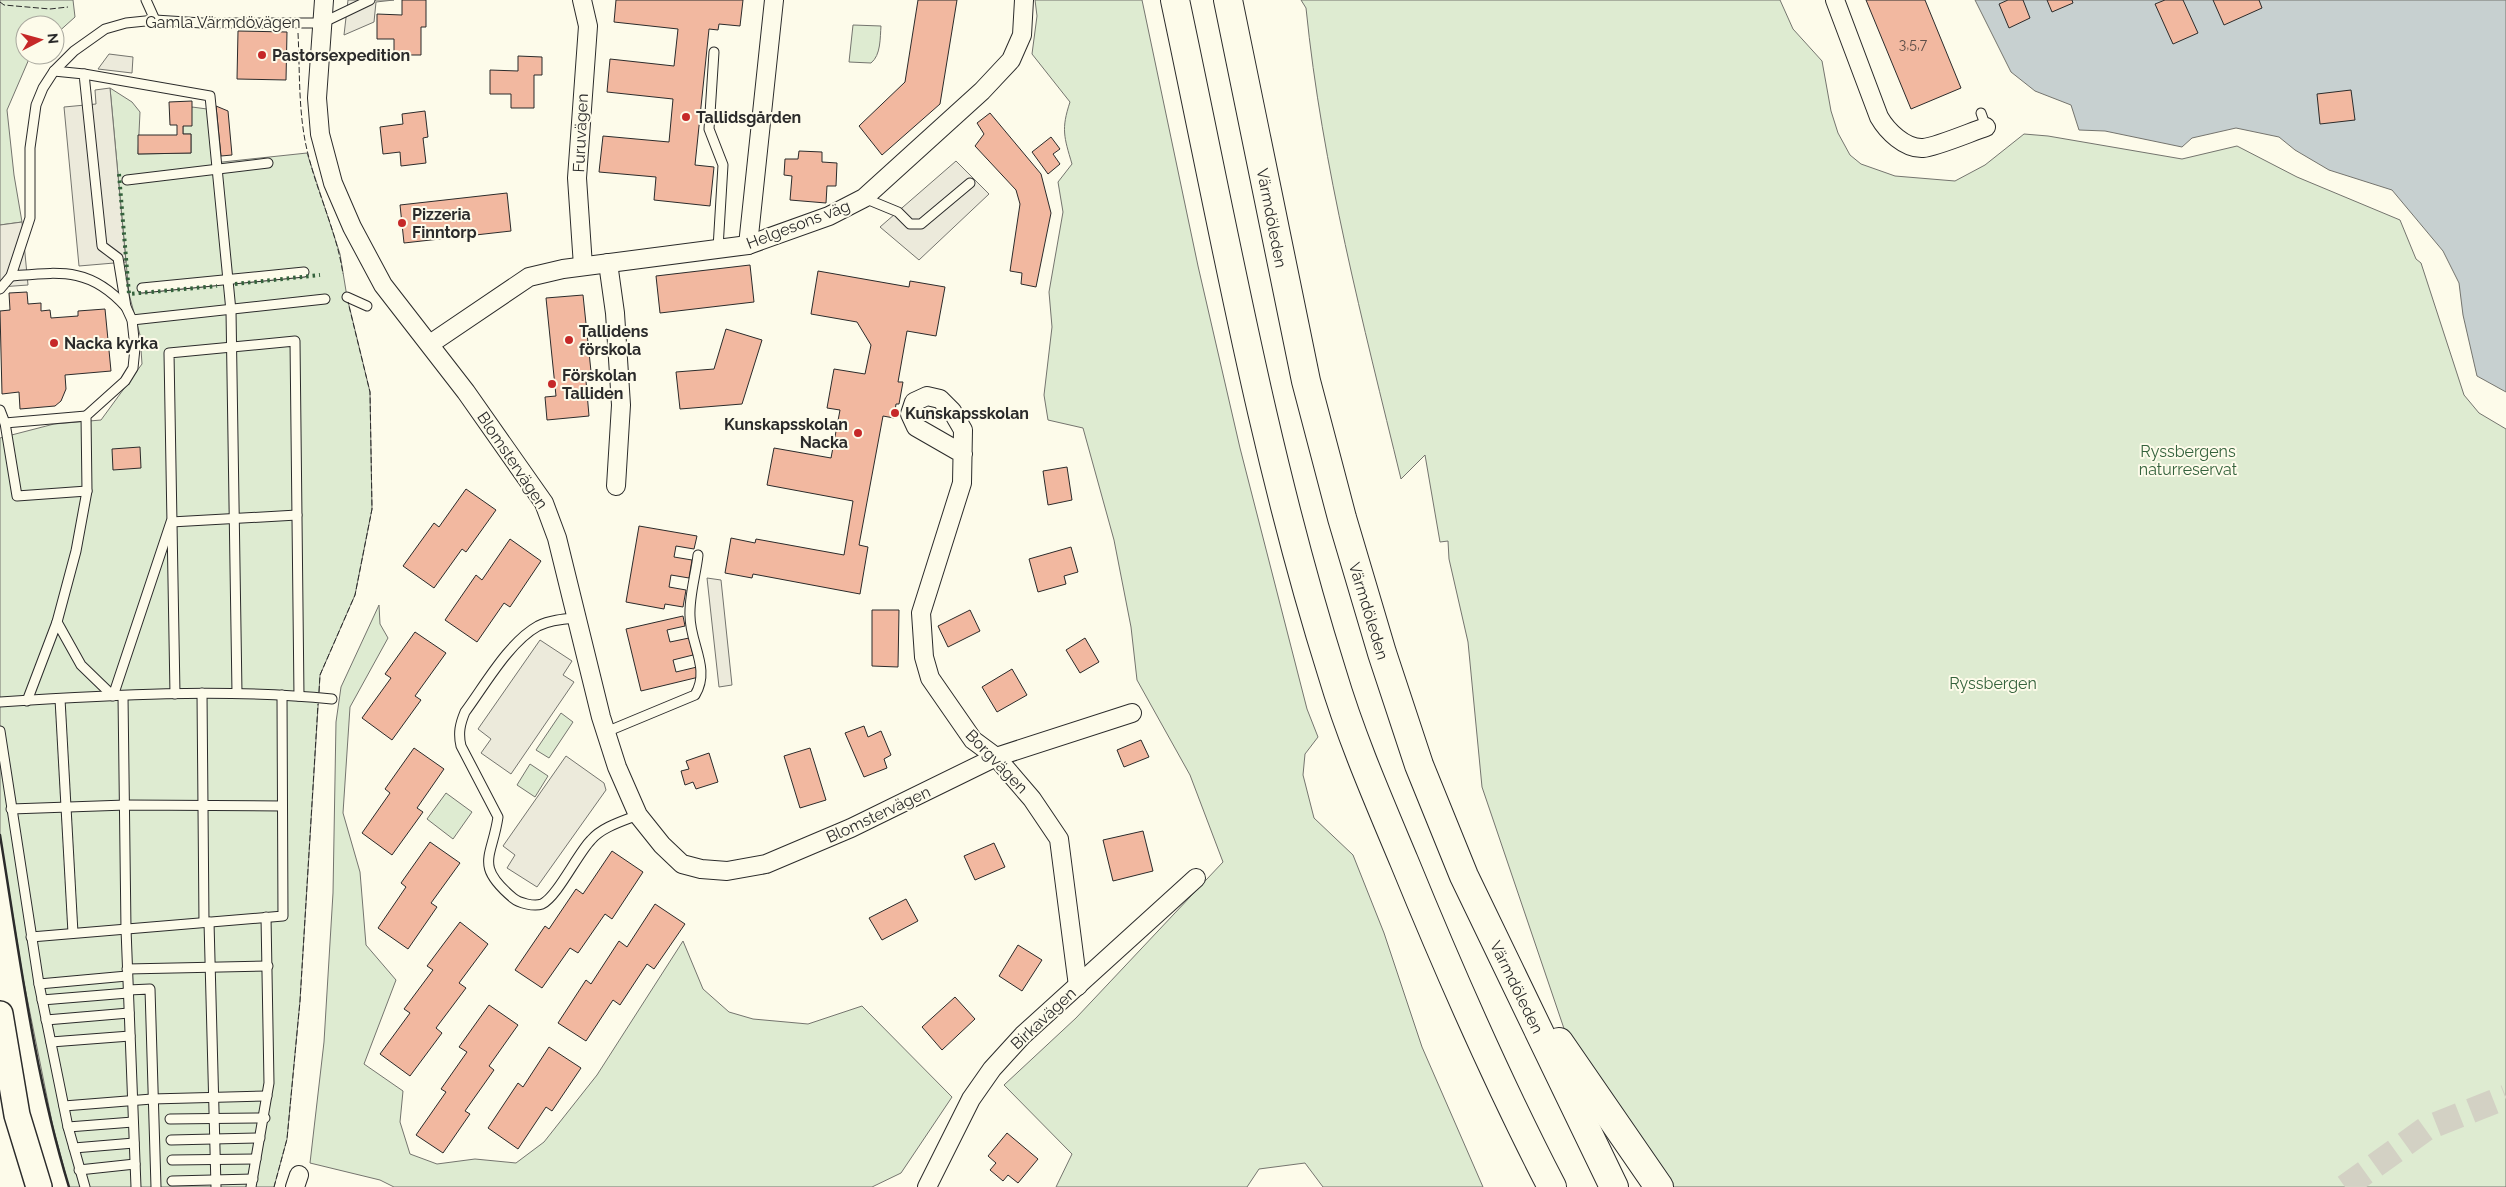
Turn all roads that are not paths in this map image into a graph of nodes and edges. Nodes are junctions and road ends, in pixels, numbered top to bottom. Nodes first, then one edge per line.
1 (146, 0) edge
2 (324, 0) edge
3 (370, 0) edge
4 (582, 0) edge
5 (774, 0) edge
6 (1024, 0) edge
7 (1175, 0) edge
8 (1228, 0) edge
9 (1835, 0) edge
10 (154, 20) junction
11 (322, 23) junction
12 (714, 52) dead end
13 (54, 71) junction
14 (84, 74) junction
15 (1983, 120) dead end
16 (268, 163) dead end
17 (217, 168) junction
18 (127, 180) dead end
19 (970, 183) dead end
20 (864, 198) junction
21 (748, 244) junction
22 (718, 248) junction
23 (608, 263) junction
24 (583, 266) junction
25 (304, 272) dead end
26 (11, 276) junction
27 (229, 280) junction
28 (142, 288) dead end
29 (0, 289) edge
30 (347, 297) dead end
31 (325, 299) dead end
32 (367, 306) dead end
33 (126, 307) junction
34 (232, 310) junction
35 (132, 320) junction
36 (430, 344) junction
37 (232, 347) junction
38 (0, 410) edge
39 (86, 416) junction
40 (5, 422) junction
41 (962, 454) dead end
42 (616, 486) dead end
43 (87, 491) junction
44 (297, 515) junction
45 (235, 519) junction
46 (171, 522) junction
47 (698, 554) dead end
48 (576, 618) junction
49 (57, 622) junction
50 (202, 693) junction
51 (237, 693) junction
52 (175, 694) junction
53 (282, 695) junction
54 (113, 696) junction
55 (123, 696) junction
56 (299, 696) junction
57 (60, 699) junction
58 (332, 699) dead end
59 (26, 700) junction
60 (0, 702) edge
61 (1132, 713) dead end
62 (0, 731) edge
63 (606, 732) junction
64 (996, 757) junction
65 (126, 805) junction
66 (203, 805) junction
67 (66, 806) junction
68 (282, 806) junction
69 (11, 809) junction
70 (638, 815) junction
71 (1196, 878) dead end
72 (266, 917) junction
73 (206, 922) junction
74 (126, 929) junction
75 (74, 933) junction
76 (30, 937) junction
77 (211, 966) junction
78 (268, 966) junction
79 (127, 973) junction
80 (1511, 973) junction
81 (38, 984) junction
82 (1078, 986) junction
83 (128, 991) junction
84 (42, 1000) junction
85 (129, 1013) junction
86 (0, 1014) edge
87 (46, 1020) junction
88 (130, 1036) junction
89 (51, 1042) junction
90 (1489, 1056) junction
91 (267, 1096) junction
92 (215, 1097) junction
93 (152, 1098) junction
94 (132, 1100) junction
95 (64, 1106) junction
96 (215, 1118) junction
97 (264, 1118) junction
98 (170, 1119) dead end
99 (133, 1122) junction
100 (68, 1127) junction
101 (260, 1138) junction
102 (171, 1140) dead end
103 (214, 1140) junction
104 (134, 1143) junction
105 (74, 1148) junction
106 (216, 1159) junction
107 (172, 1160) dead end
108 (256, 1160) junction
109 (135, 1164) junction
110 (79, 1170) junction
111 (172, 1181) dead end
112 (252, 1183) edge
113 (216, 1184) edge
114 (39, 1187) edge
115 (85, 1187) edge
116 (136, 1187) edge
117 (156, 1187) edge
118 (927, 1187) edge
119 (1538, 1187) edge
120 (1552, 1187) edge
121 (1614, 1187) edge
122 (1659, 1187) edge

1 - 10 lane
2 - 11 street, Gamla Värmdövägen
3 - 11 lane
4 - 24 street, Furuvägen
5 - 21 street
6 - 20 street, Helgesons väg
7 - 90 highway
8 - 80 highway, Värmdöleden
9 - 15 street
10 - 11 lane, Gamla Värmdövägen
10 - 13 lane, Gamla Värmdövägen
11 - 36 street, Gamla Värmdövägen
12 - 22 lane
13 - 14 lane
13 - 26 lane, Gamla Värmdövägen
14 - 17 lane
14 - 33 lane
16 - 17 lane
17 - 18 lane
17 - 27 lane
19 - 20 lane
20 - 21 street, Helgesons väg
21 - 22 street, Helgesons väg
22 - 23 street, Helgesons väg
23 - 24 street, Helgesons väg
23 - 42 street
24 - 36 street, Helgesons väg
25 - 27 lane
26 - 29 lane
26 - 33 lane
27 - 28 lane
27 - 34 lane
30 - 32 lane
31 - 34 lane
33 - 35 lane
34 - 35 lane
34 - 37 lane
35 - 39 lane
36 - 48 street, Blomstervägen
37 - 44 lane
37 - 45 lane
37 - 46 lane
38 - 40 lane
39 - 40 lane
39 - 43 lane
40 - 43 lane
41 - 64 street, Borgvägen
43 - 49 lane
44 - 45 lane
44 - 56 lane
45 - 46 lane
45 - 51 lane
46 - 52 lane
46 - 54 lane
47 - 63 lane
48 - 63 street, Blomstervägen
48 - 70 lane
49 - 54 lane
49 - 59 lane
50 - 51 lane
50 - 52 lane
50 - 66 lane
51 - 53 lane
52 - 55 lane
53 - 56 lane
53 - 68 lane
54 - 55 lane
54 - 57 lane
55 - 65 lane
56 - 58 lane
57 - 59 lane
57 - 67 lane
59 - 60 lane
61 - 64 street, Blomstervägen
62 - 69 lane
63 - 70 street, Blomstervägen
64 - 70 street, Blomstervägen
64 - 82 street, Borgvägen
65 - 66 lane
65 - 67 lane
65 - 74 lane
66 - 68 lane
66 - 73 lane
67 - 69 lane
67 - 75 lane
68 - 72 lane
69 - 76 lane
71 - 82 street, Birkavägen
72 - 73 lane
72 - 78 lane
73 - 74 lane
73 - 77 lane
74 - 75 lane
74 - 79 lane
75 - 76 lane
76 - 81 lane
77 - 78 lane
77 - 79 lane
77 - 92 lane
78 - 91 lane
79 - 81 lane
79 - 83 lane
80 - 121 highway, Värmdöleden
80 - 122 highway
81 - 84 lane
82 - 118 street, Birkavägen
83 - 84 lane
83 - 85 lane
83 - 93 lane
84 - 87 lane
85 - 87 lane
85 - 88 lane
86 - 114 main road
87 - 89 lane
88 - 89 lane
88 - 94 lane
89 - 95 lane
90 - 119 highway
90 - 120 highway
91 - 92 lane
91 - 97 lane
92 - 93 lane
92 - 96 lane
93 - 94 lane
93 - 117 lane
94 - 95 lane
94 - 99 lane
95 - 100 lane
96 - 97 lane
96 - 98 lane
96 - 103 lane
97 - 101 lane
99 - 100 lane
99 - 104 lane
100 - 105 lane
101 - 103 lane
101 - 108 lane
102 - 103 lane
103 - 106 lane
104 - 105 lane
104 - 109 lane
105 - 110 lane
106 - 107 lane
106 - 108 lane
106 - 113 lane
108 - 112 lane
109 - 110 lane
109 - 116 lane
110 - 115 lane
111 - 113 lane
112 - 113 lane

